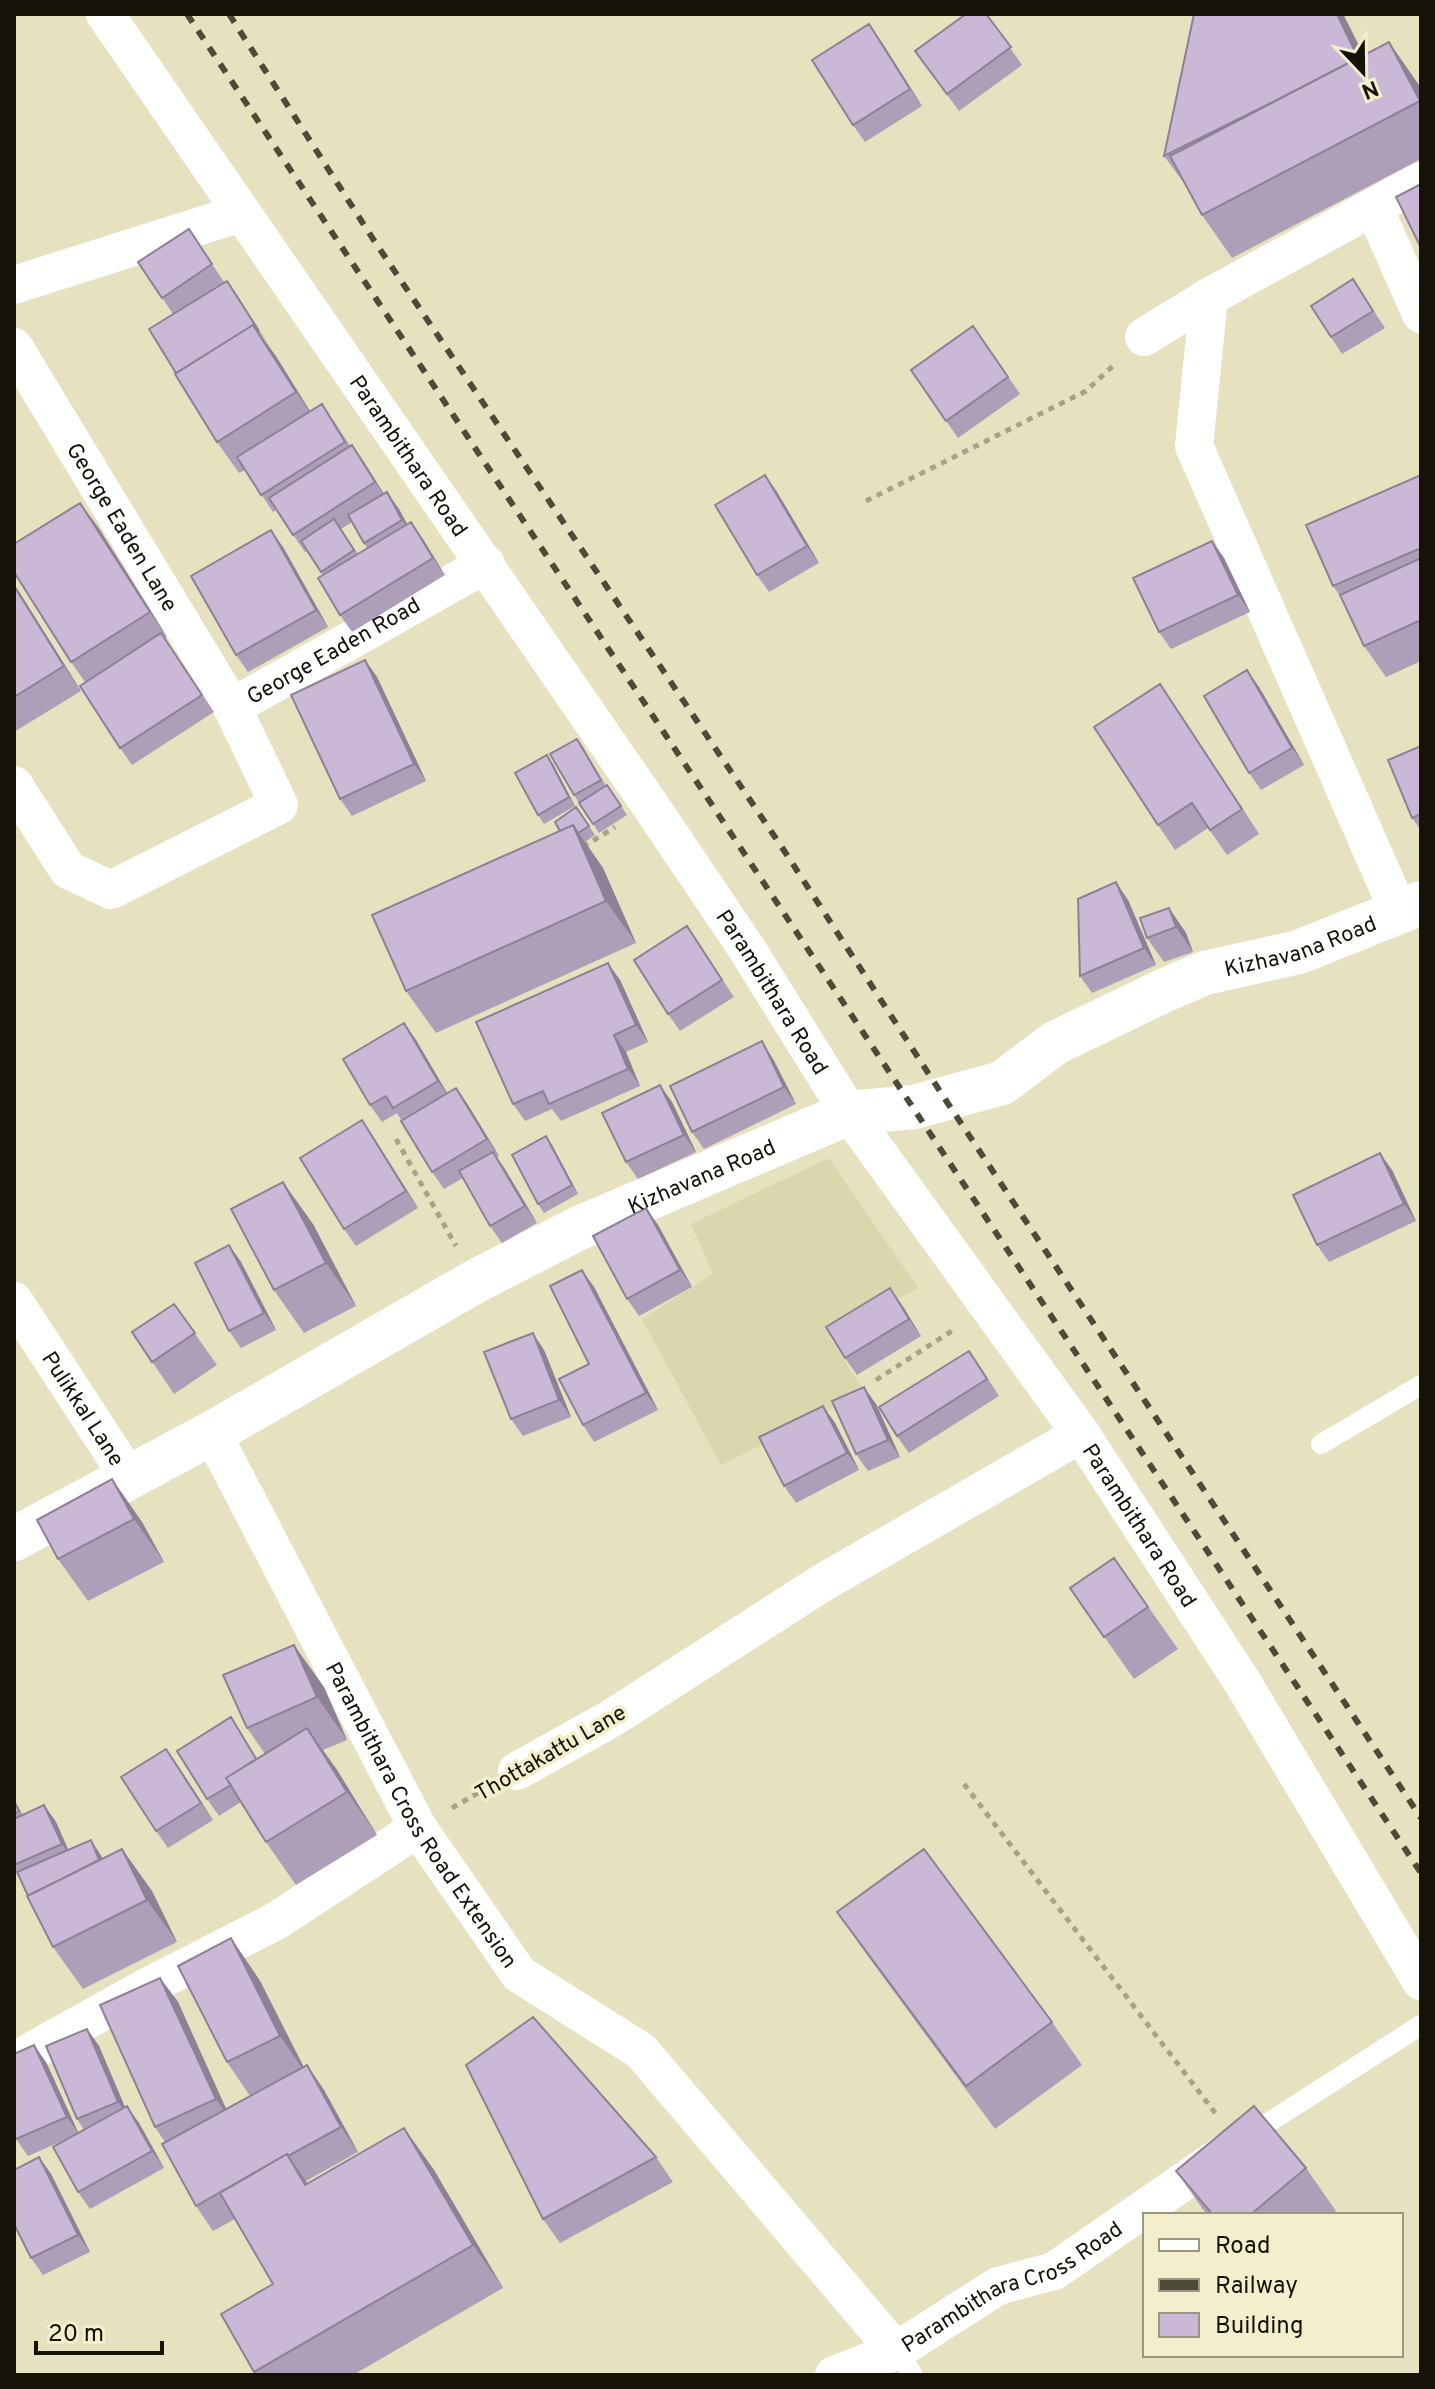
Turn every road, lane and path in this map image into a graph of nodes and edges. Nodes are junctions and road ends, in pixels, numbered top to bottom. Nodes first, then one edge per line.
1 (105, 14) edge
2 (1421, 181) edge
3 (1374, 208) junction
4 (241, 213) junction
5 (14, 285) edge
6 (1209, 297) junction
7 (1421, 314) edge
8 (1144, 337) joint
9 (14, 347) edge
10 (866, 501) dead end
11 (486, 564) junction
12 (232, 707) junction
13 (14, 785) edge
14 (1410, 908) edge
15 (849, 1113) junction
16 (396, 1139) dead end
17 (476, 1281) junction
18 (14, 1301) edge
19 (989, 1307) junction
20 (876, 1380) dead end
21 (1421, 1385) edge
22 (212, 1433) junction
23 (1081, 1434) junction
24 (1321, 1444) dead end
25 (128, 1476) junction
26 (14, 1539) edge
27 (517, 1771) joint
28 (964, 1784) dead end
29 (418, 1828) junction
30 (1421, 1981) edge
31 (1421, 2025) edge
32 (14, 2061) edge
33 (1246, 2138) junction
34 (905, 2363) edge
35 (834, 2375) edge

1 - 4 street, Parambithara Road
2 - 3 street
3 - 6 street
3 - 7 street
4 - 5 street
4 - 11 street, Parambithara Road
6 - 8 street
6 - 14 street
8 - 10 path
9 - 12 street, George Eaden Lane
11 - 12 street, George Eaden Road
11 - 15 street, Parambithara Road
12 - 13 street, George Eaden Road
14 - 15 street, Kizhavana Road
15 - 17 street, Kizhavana Road
15 - 19 street, Parambithara Road
16 - 17 path
17 - 22 street, Kizhavana Road
18 - 25 street, Pulikkal Lane
19 - 20 path
19 - 23 street, Parambithara Road
21 - 24 lane
22 - 25 street, Kizhavana Road
22 - 29 street, Parambithara Cross Road Extension
23 - 27 street, Thottakattu Lane
23 - 30 street, Parambithara Road
25 - 26 street, Kizhavana Road
27 - 29 path, Thottakattu Lane
28 - 33 path
29 - 32 street
29 - 34 street, Parambithara Cross Road Extension
31 - 33 lane, Parambithara Cross Road
33 - 34 street, Parambithara Cross Road
34 - 35 street, Parambithara Cross Road

